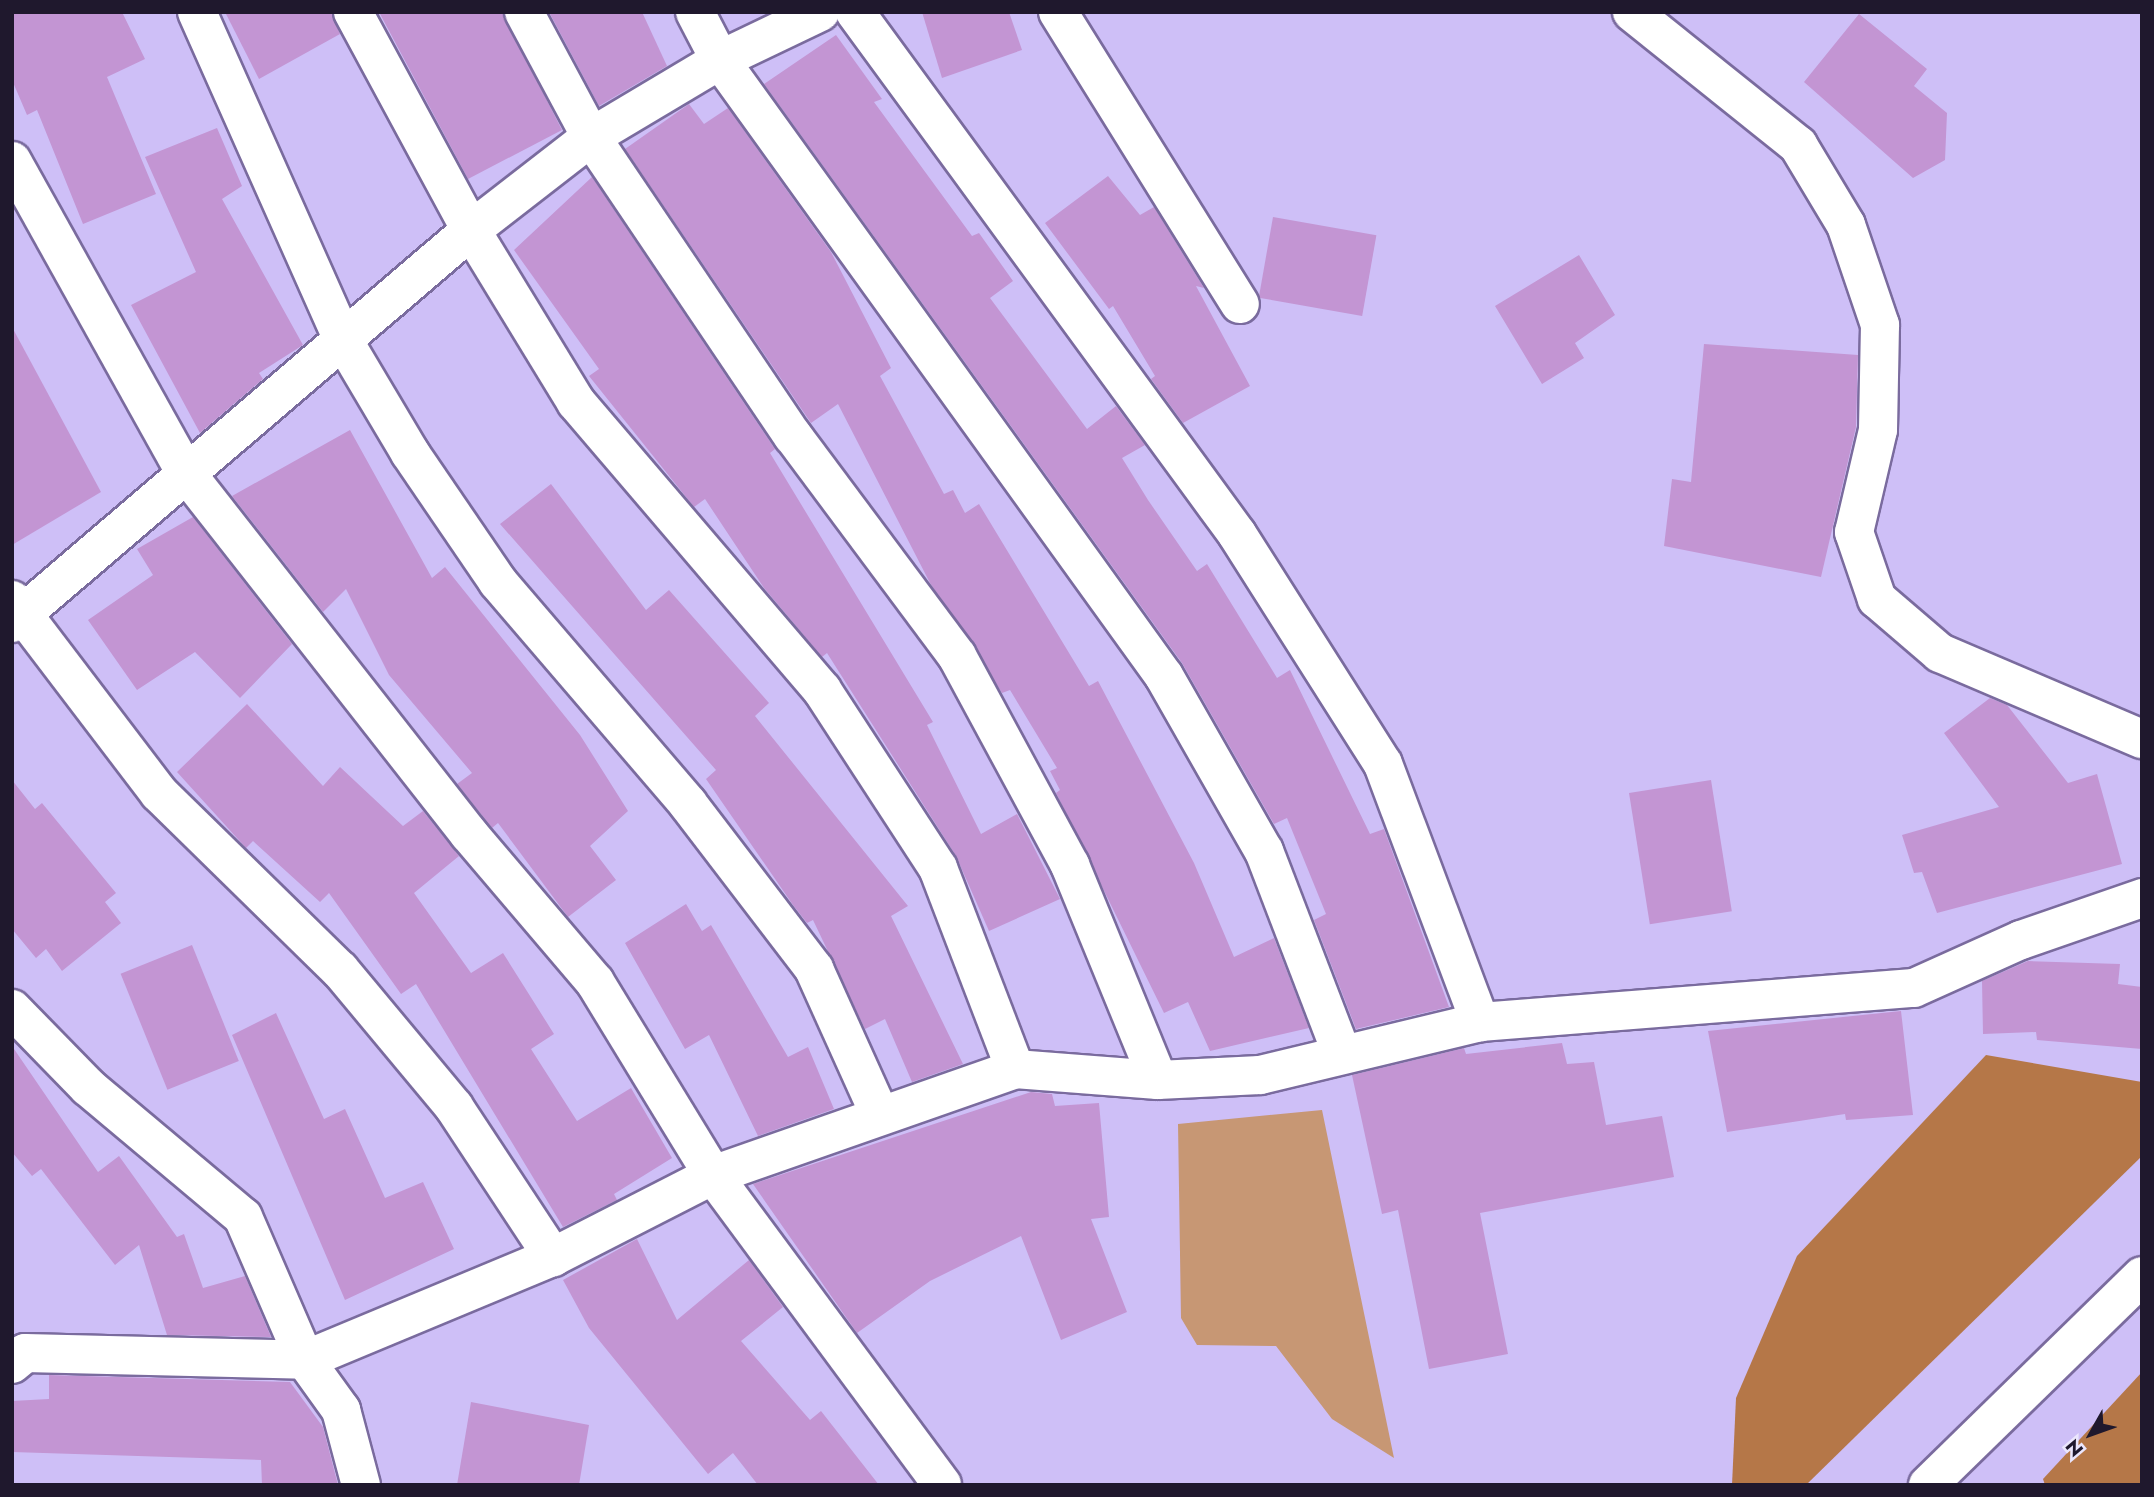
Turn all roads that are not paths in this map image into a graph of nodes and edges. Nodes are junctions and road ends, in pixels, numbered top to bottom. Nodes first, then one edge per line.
1 (197, 12) edge
2 (353, 12) edge
3 (524, 12) edge
4 (695, 12) edge
5 (820, 12) edge
6 (855, 12) edge
7 (1058, 12) edge
8 (1632, 12) edge
9 (720, 60) junction
10 (591, 137) junction
11 (12, 161) edge
12 (471, 230) junction
13 (1240, 304) dead end
14 (342, 340) junction
15 (186, 473) junction
16 (15, 613) edge
17 (2142, 739) edge
18 (2142, 898) edge
19 (12, 1009) edge
20 (1480, 1021) junction
21 (1342, 1054) junction
22 (1015, 1069) junction
23 (1158, 1080) junction
24 (879, 1113) junction
25 (713, 1175) junction
26 (553, 1257) junction
27 (2142, 1276) edge
28 (17, 1351) edge
29 (305, 1360) junction
30 (361, 1485) edge
31 (942, 1485) edge
32 (1928, 1485) edge

1 - 14 street
2 - 12 street
3 - 10 street
4 - 9 street
5 - 9 street
6 - 20 street
7 - 13 street
8 - 17 street
9 - 10 street
9 - 21 street
10 - 12 street
10 - 23 street
11 - 15 street
12 - 14 street
12 - 22 street
14 - 15 street
14 - 24 street
15 - 16 street
15 - 25 street
16 - 26 street
18 - 20 street
19 - 29 street
20 - 21 street
21 - 23 street
22 - 23 street
22 - 24 street
24 - 25 street
25 - 26 street
25 - 31 street
26 - 29 street
27 - 32 street
28 - 29 street
29 - 30 street

